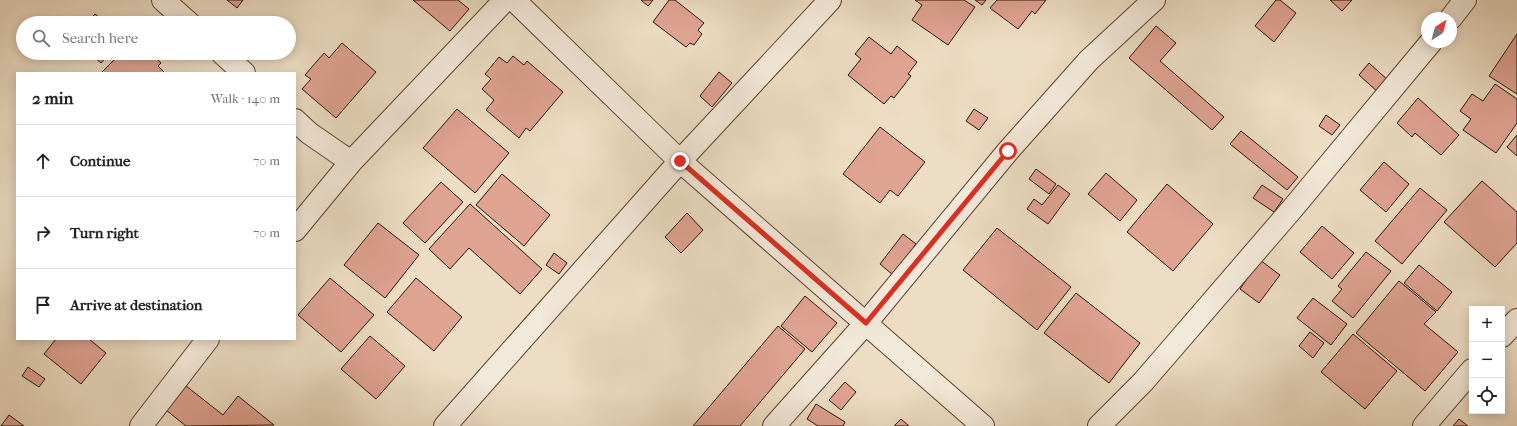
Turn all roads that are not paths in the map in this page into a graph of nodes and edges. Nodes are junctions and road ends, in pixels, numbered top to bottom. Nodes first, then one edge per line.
1 (163, 0) edge
2 (505, 0) edge
3 (514, 0) edge
4 (830, 0) edge
5 (1154, 0) edge
6 (1465, 0) edge
7 (1456, 12) edge
8 (181, 16) edge
9 (1426, 48) edge
10 (230, 60) edge
11 (243, 72) edge
12 (296, 121) edge
13 (680, 161) junction
14 (351, 162) junction
15 (296, 229) edge
16 (1517, 320) edge
17 (866, 323) junction
18 (1505, 333) edge
19 (207, 340) edge
20 (1469, 374) edge
21 (141, 426) edge
22 (445, 426) edge
23 (774, 426) edge
24 (983, 426) edge
25 (1099, 426) edge
26 (1424, 426) edge

1 - 8 street
2 - 14 street
3 - 13 street
4 - 13 street
5 - 17 street
6 - 7 street
9 - 25 street
10 - 11 street
12 - 14 street
13 - 17 street
13 - 22 street
14 - 15 street
16 - 18 street
17 - 23 street
17 - 24 street
19 - 21 street
20 - 26 street

